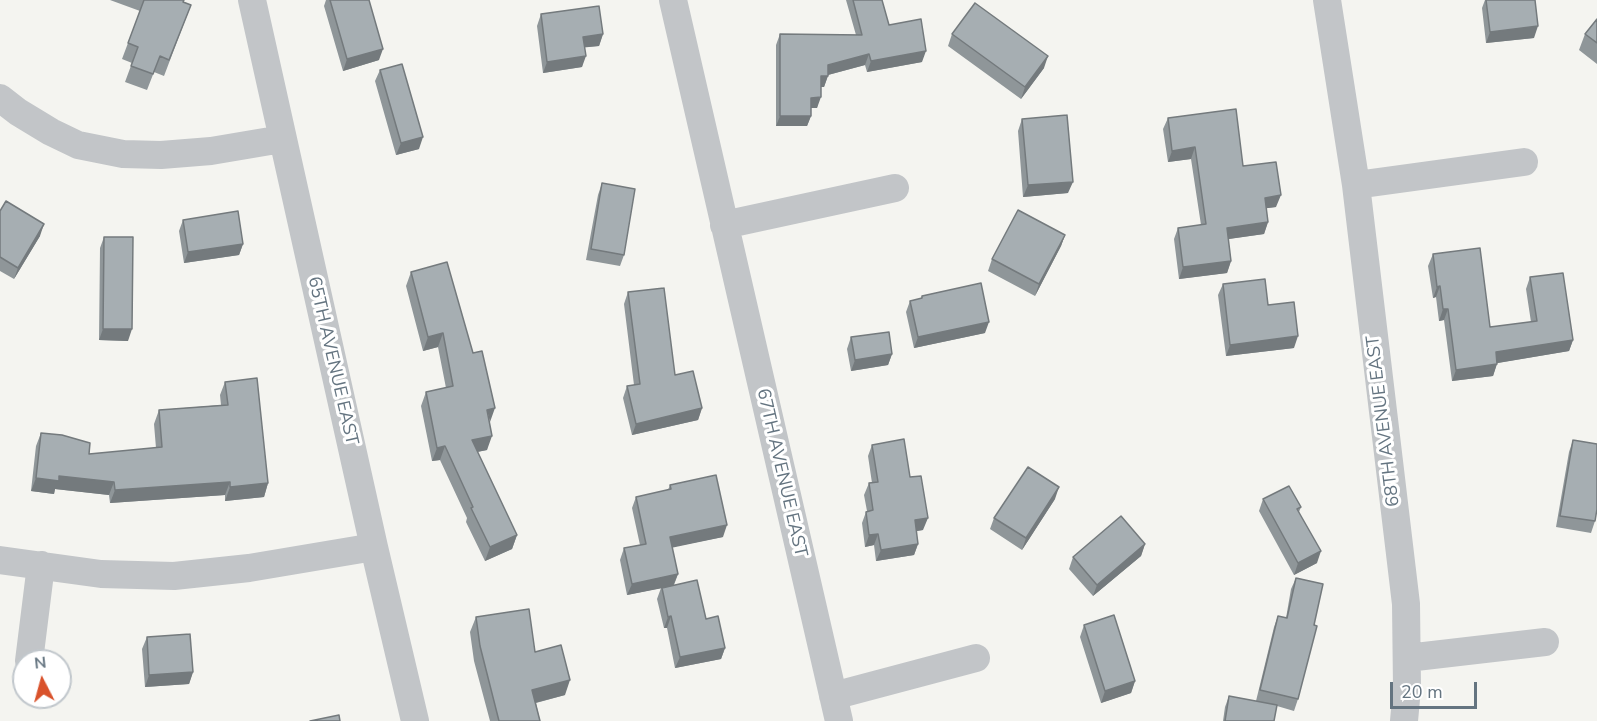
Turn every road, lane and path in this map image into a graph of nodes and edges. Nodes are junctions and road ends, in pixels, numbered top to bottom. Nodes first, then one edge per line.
1 (252, 0) edge
2 (673, 0) edge
3 (1327, 0) edge
4 (0, 98) edge
5 (282, 140) junction
6 (1524, 162) dead end
7 (1356, 185) junction
8 (895, 188) dead end
9 (724, 225) junction
10 (374, 548) junction
11 (0, 560) edge
12 (41, 565) junction
13 (1545, 642) dead end
14 (30, 649) edge
15 (976, 658) dead end
16 (1407, 658) junction
17 (836, 709) edge
18 (415, 721) edge
19 (1404, 721) edge

1 - 5 street, 65TH AVENUE EAST
2 - 9 street, 67TH AVENUE EAST
3 - 7 street, 68TH AVENUE EAST
4 - 5 street
5 - 10 street, 65TH AVENUE EAST
6 - 7 street
7 - 16 street, 68TH AVENUE EAST
8 - 9 street
9 - 17 street, 67TH AVENUE EAST
10 - 12 street
10 - 18 street, 65TH AVENUE EAST
11 - 12 street
12 - 14 street
13 - 16 street
15 - 17 street
16 - 19 street, 68TH AVENUE EAST

